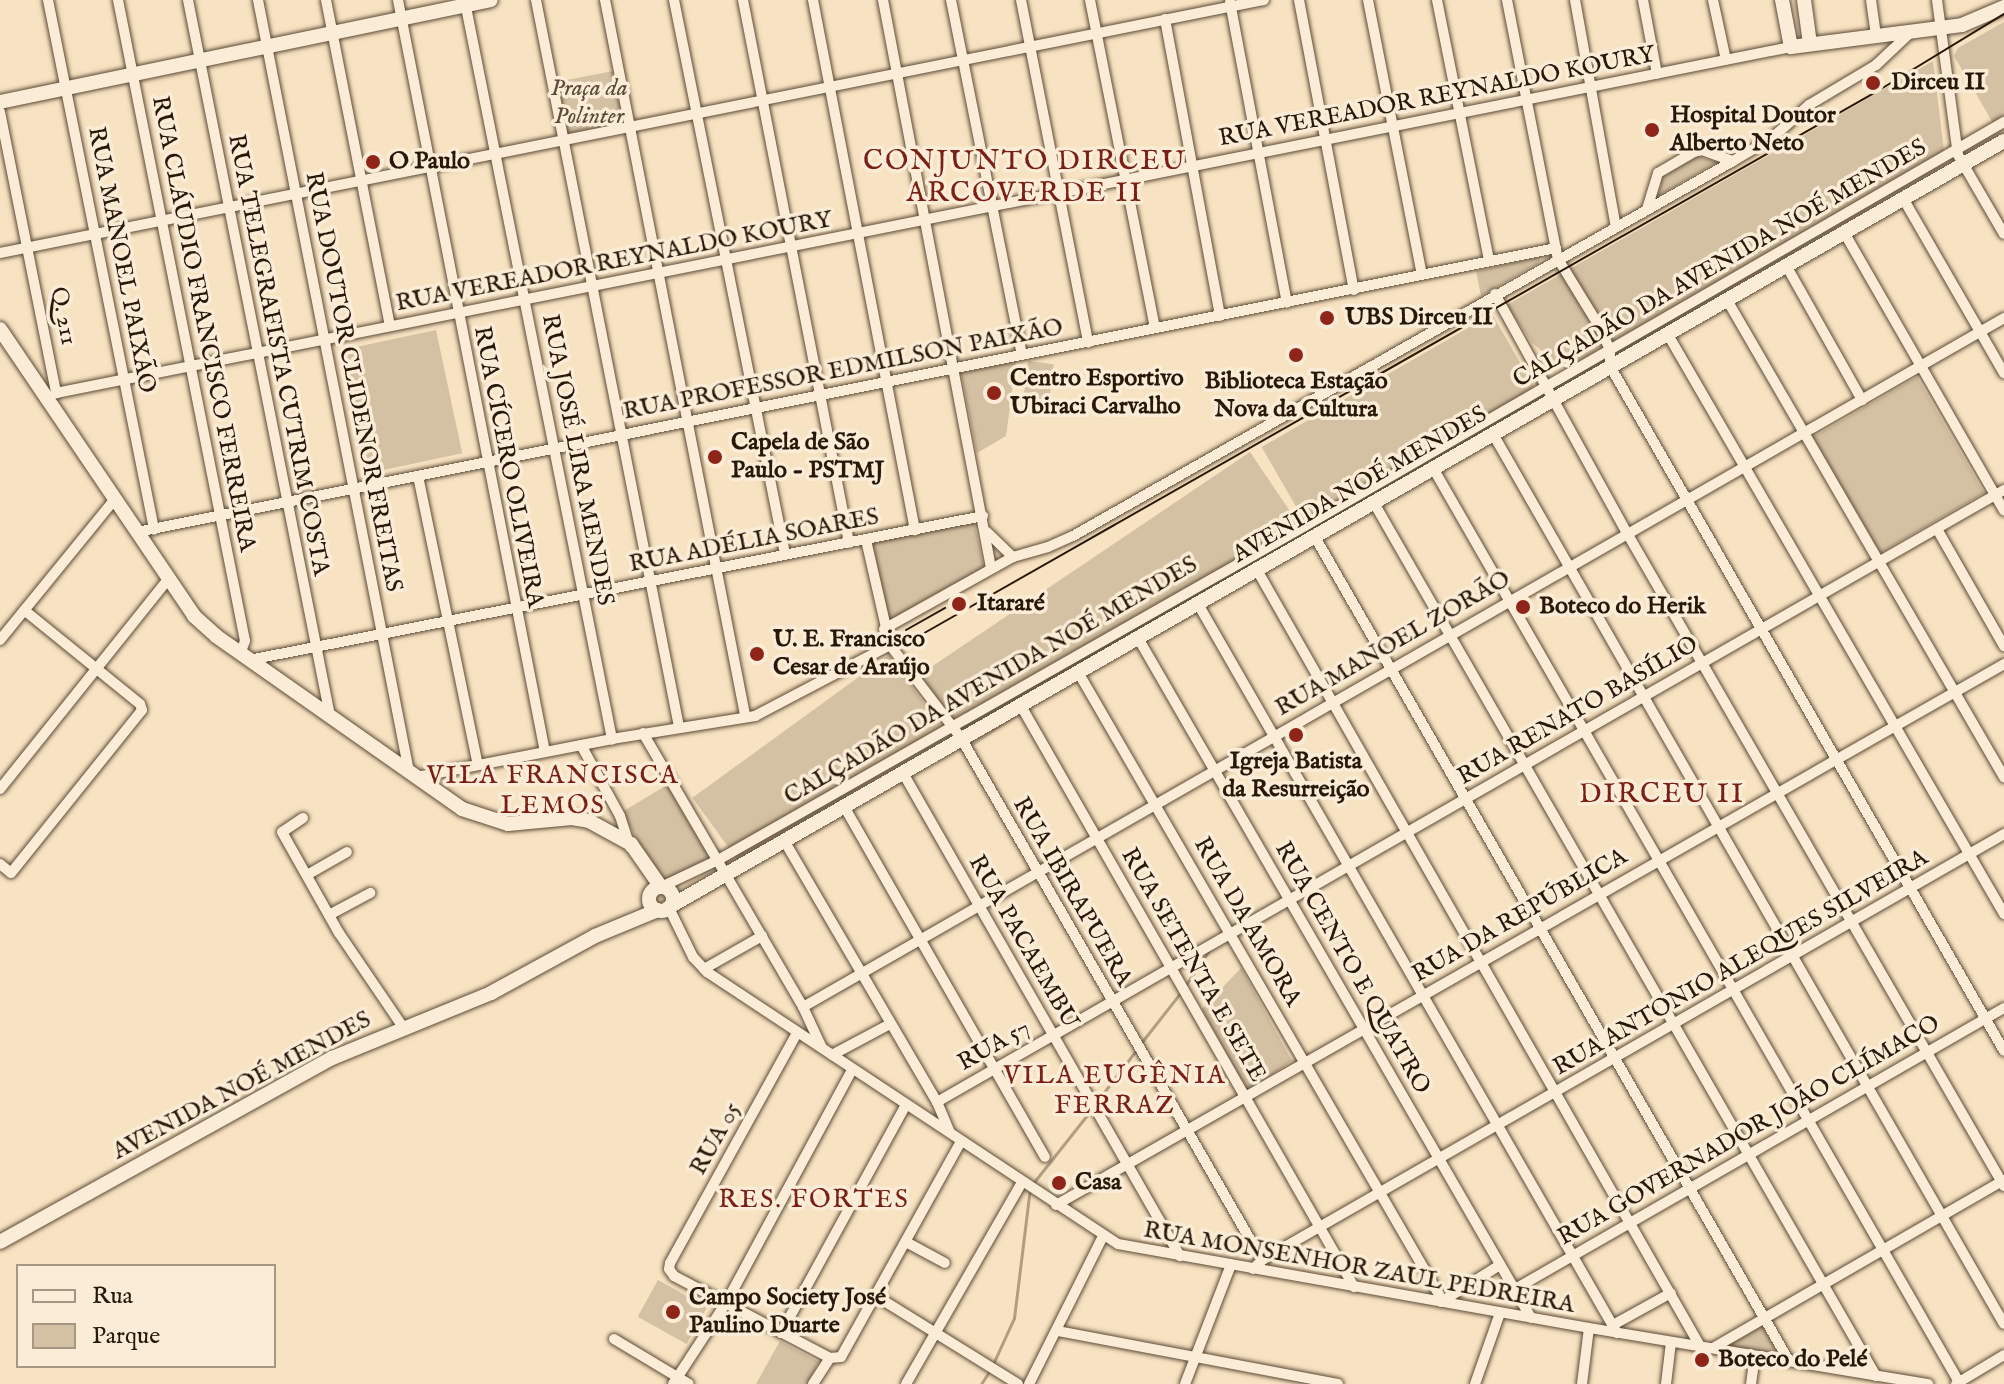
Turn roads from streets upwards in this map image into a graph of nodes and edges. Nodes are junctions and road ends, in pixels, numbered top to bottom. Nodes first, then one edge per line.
1 (48, 0) edge
2 (118, 0) edge
3 (188, 0) edge
4 (258, 0) edge
5 (326, 0) edge
6 (398, 0) edge
7 (491, 0) edge
8 (536, 0) edge
9 (605, 0) edge
10 (674, 0) edge
11 (743, 0) edge
12 (813, 0) edge
13 (883, 0) edge
14 (951, 0) edge
15 (1021, 0) edge
16 (1090, 0) edge
17 (1264, 0) edge
18 (1299, 0) edge
19 (1368, 0) edge
20 (1437, 0) edge
21 (1507, 0) edge
22 (1575, 0) edge
23 (1643, 0) edge
24 (1713, 0) edge
25 (1782, 0) edge
26 (1804, 0) edge
27 (1871, 0) edge
28 (1937, 0) edge
29 (466, 2) edge
30 (1230, 3) edge
31 (2004, 7) edge
32 (402, 19) junction
33 (1165, 19) junction
34 (1941, 29) junction
35 (1911, 32) junction
36 (332, 33) junction
37 (1097, 33) junction
38 (1876, 36) junction
39 (1810, 44) junction
40 (267, 46) junction
41 (1030, 46) junction
42 (1791, 47) junction
43 (199, 59) junction
44 (963, 60) junction
45 (1726, 60) junction
46 (132, 73) junction
47 (897, 73) junction
48 (1657, 74) junction
49 (830, 87) junction
50 (1592, 87) junction
51 (66, 88) junction
52 (763, 100) junction
53 (1527, 100) junction
54 (0, 102) edge
55 (0, 112) edge
56 (697, 113) junction
57 (1459, 114) junction
58 (2004, 122) edge
59 (630, 126) junction
60 (1393, 127) junction
61 (564, 138) junction
62 (1326, 140) junction
63 (2004, 141) edge
64 (1957, 149) junction
65 (495, 152) junction
66 (1259, 153) junction
67 (1733, 161) junction
68 (1964, 165) junction
69 (430, 166) junction
70 (1191, 167) junction
71 (363, 179) junction
72 (1126, 180) junction
73 (296, 192) junction
74 (1058, 193) junction
75 (1904, 200) junction
76 (228, 206) junction
77 (992, 206) junction
78 (1647, 209) junction
79 (162, 220) junction
80 (926, 220) junction
81 (1616, 227) junction
82 (96, 233) junction
83 (858, 233) junction
84 (1845, 234) junction
85 (2004, 234) edge
86 (791, 246) junction
87 (28, 248) junction
88 (0, 253) edge
89 (1557, 253) junction
90 (725, 260) junction
91 (1489, 261) junction
92 (1787, 267) junction
93 (659, 273) junction
94 (1422, 275) junction
95 (593, 286) junction
96 (1354, 290) junction
97 (1495, 294) junction
98 (525, 300) junction
99 (1727, 300) junction
100 (1287, 303) junction
101 (457, 313) junction
102 (1220, 316) junction
103 (2004, 318) edge
104 (390, 326) junction
105 (1155, 328) junction
106 (0, 329) edge
107 (1981, 332) junction
108 (1667, 333) junction
109 (325, 339) junction
110 (1088, 342) junction
111 (1610, 350) junction
112 (257, 353) junction
113 (1022, 355) junction
114 (190, 366) junction
115 (1610, 366) junction
116 (1921, 366) junction
117 (953, 368) junction
118 (2004, 373) edge
119 (124, 379) junction
120 (887, 382) junction
121 (1551, 392) junction
122 (820, 395) junction
123 (55, 399) junction
124 (1862, 400) junction
125 (755, 408) junction
126 (688, 422) junction
127 (1493, 434) junction
128 (1803, 434) junction
129 (622, 435) junction
130 (554, 449) junction
131 (487, 462) junction
132 (1433, 468) junction
133 (1743, 468) junction
134 (418, 476) junction
135 (354, 489) junction
136 (1999, 493) edge
137 (116, 498) junction
138 (1687, 500) junction
139 (286, 502) junction
140 (1374, 503) junction
141 (2004, 511) edge
142 (220, 516) junction
143 (983, 516) junction
144 (154, 529) junction
145 (1937, 529) junction
146 (915, 530) junction
147 (137, 532) junction
148 (987, 532) junction
149 (1627, 533) junction
150 (1315, 537) junction
151 (866, 540) junction
152 (849, 543) junction
153 (785, 554) junction
154 (1013, 557) junction
155 (1878, 562) junction
156 (716, 567) junction
157 (1569, 567) junction
158 (991, 568) junction
159 (1257, 570) junction
160 (168, 579) junction
161 (650, 580) junction
162 (583, 594) junction
163 (1818, 596) junction
164 (1509, 601) junction
165 (1198, 604) junction
166 (515, 607) junction
167 (24, 610) junction
168 (448, 621) junction
169 (884, 629) junction
170 (1762, 629) junction
171 (382, 634) junction
172 (1451, 634) junction
173 (1138, 638) junction
174 (0, 640) edge
175 (890, 645) junction
176 (2004, 646) edge
177 (316, 647) junction
178 (245, 657) junction
179 (1702, 663) junction
180 (2004, 664) edge
181 (96, 669) junction
182 (1391, 669) junction
183 (1078, 672) junction
184 (1953, 691) junction
185 (1643, 696) junction
186 (1333, 703) junction
187 (1021, 706) junction
188 (745, 715) junction
189 (330, 717) junction
190 (1895, 725) junction
191 (679, 727) junction
192 (1584, 730) junction
193 (956, 732) junction
194 (643, 733) junction
195 (1274, 736) junction
196 (612, 739) junction
197 (581, 745) junction
198 (545, 752) junction
199 (1835, 758) junction
200 (478, 765) junction
201 (1525, 765) junction
202 (1214, 770) junction
203 (903, 773) junction
204 (413, 775) junction
205 (2004, 777) edge
206 (0, 789) edge
207 (1775, 792) junction
208 (1466, 799) junction
209 (1155, 804) junction
210 (845, 808) junction
211 (303, 818) dead end
212 (1717, 826) junction
213 (1407, 832) junction
214 (2004, 834) edge
215 (1096, 837) junction
216 (785, 842) junction
217 (628, 844) junction
218 (347, 852) dead end
219 (1970, 854) junction
220 (1658, 860) junction
221 (0, 864) edge
222 (1348, 865) junction
223 (727, 869) junction
224 (1037, 872) junction
225 (307, 875) junction
226 (1909, 888) junction
227 (370, 893) dead end
228 (1599, 894) junction
229 (1288, 900) junction
230 (661, 901) junction
231 (979, 904) junction
232 (2004, 914) edge
233 (329, 915) junction
234 (1852, 921) junction
235 (1540, 927) junction
236 (1230, 934) junction
237 (762, 936) junction
238 (919, 938) junction
239 (1792, 956) junction
240 (1481, 962) junction
241 (1171, 968) junction
242 (704, 969) junction
243 (861, 973) junction
244 (1732, 990) junction
245 (1422, 995) junction
246 (1112, 1001) junction
247 (803, 1007) junction
248 (2004, 1008) edge
249 (1985, 1019) junction
250 (890, 1024) junction
251 (1673, 1024) junction
252 (403, 1027) junction
253 (1364, 1029) junction
254 (797, 1033) junction
255 (1053, 1035) junction
256 (2004, 1051) edge
257 (827, 1052) junction
258 (1925, 1052) junction
259 (1615, 1057) junction
260 (1304, 1063) junction
261 (992, 1069) junction
262 (852, 1070) junction
263 (1867, 1086) junction
264 (1556, 1092) junction
265 (1246, 1096) junction
266 (937, 1102) junction
267 (906, 1105) junction
268 (1806, 1120) junction
269 (1497, 1125) junction
270 (1187, 1131) junction
271 (950, 1132) junction
272 (961, 1141) junction
273 (1748, 1153) junction
274 (1045, 1157) dead end
275 (1438, 1159) junction
276 (1127, 1165) junction
277 (2003, 1183) edge
278 (1028, 1186) junction
279 (1690, 1187) junction
280 (1379, 1193) junction
281 (1056, 1205) junction
282 (1942, 1217) junction
283 (1631, 1221) junction
284 (1320, 1227) junction
285 (1103, 1236) junction
286 (0, 1242) edge
287 (906, 1242) junction
288 (1881, 1251) junction
289 (1180, 1256) junction
290 (1572, 1256) junction
291 (1262, 1260) junction
292 (945, 1263) dead end
293 (1231, 1265) junction
294 (1500, 1265) junction
295 (1253, 1269) junction
296 (1824, 1285) junction
297 (1354, 1287) junction
298 (1515, 1289) junction
299 (1671, 1293) junction
300 (876, 1296) junction
301 (1442, 1301) junction
302 (726, 1303) junction
303 (1500, 1313) junction
304 (1531, 1318) junction
305 (1764, 1318) junction
306 (2004, 1324) edge
307 (1589, 1328) junction
308 (1615, 1329) junction
309 (1058, 1331) junction
310 (935, 1332) junction
311 (781, 1333) junction
312 (614, 1339) dead end
313 (1671, 1342) junction
314 (1700, 1346) junction
315 (1713, 1348) junction
316 (2004, 1355) edge
317 (1755, 1356) junction
318 (830, 1358) junction
319 (1197, 1358) junction
320 (1789, 1361) junction
321 (1838, 1370) junction
322 (1876, 1376) junction
323 (675, 1381) edge
324 (1958, 1383) edge
325 (689, 1384) edge
326 (813, 1384) edge
327 (906, 1384) edge
328 (1018, 1384) edge
329 (1029, 1384) edge
330 (1185, 1384) edge
331 (1338, 1384) edge
332 (1475, 1384) edge
333 (1582, 1384) edge
334 (1666, 1384) edge
335 (1751, 1384) edge
336 (1836, 1384) edge
337 (1924, 1384) edge

1 - 51 street, RUA MANOEL PAIXÃO
2 - 46 street, RUA CLÁUDIO FRANCISCO FERREIRA
3 - 43 street, RUA TELEGRAFISTA CUTRIM COSTA
4 - 40 street, RUA DOUTOR CLIDENOR FREITAS
5 - 36 street
6 - 32 street, RUA CÍCERO OLIVEIRA
7 - 29 street
8 - 61 street
9 - 59 street
10 - 56 street
11 - 52 street
12 - 49 street
13 - 47 street
14 - 44 street
15 - 41 street
16 - 37 street
17 - 30 street
18 - 62 street
19 - 60 street
20 - 57 street
21 - 53 street
22 - 50 street
23 - 48 street
24 - 45 street
25 - 42 street
26 - 39 street
27 - 38 street
28 - 34 street
29 - 32 street
29 - 65 street, RUA JOSÉ LIRA MENDES
30 - 33 street
30 - 66 street
31 - 34 street
32 - 36 street
32 - 69 street, RUA CÍCERO OLIVEIRA
33 - 37 street
33 - 70 street
34 - 35 street
34 - 64 street
35 - 38 street
35 - 67 street
36 - 40 street
36 - 71 street
37 - 41 street
37 - 72 street
38 - 39 street
39 - 42 street
40 - 43 street
40 - 73 street, RUA DOUTOR CLIDENOR FREITAS
41 - 44 street
41 - 74 street
42 - 45 street, RUA VEREADOR REYNALDO KOURY
43 - 46 street
43 - 76 street, RUA TELEGRAFISTA CUTRIM COSTA
44 - 47 street
44 - 77 street
45 - 48 street, RUA VEREADOR REYNALDO KOURY
46 - 51 street
46 - 79 street, RUA CLÁUDIO FRANCISCO FERREIRA
47 - 49 street
47 - 80 street
48 - 50 street, RUA VEREADOR REYNALDO KOURY
49 - 52 street
49 - 83 street
50 - 53 street, RUA VEREADOR REYNALDO KOURY
50 - 81 street
51 - 54 street
51 - 82 street, RUA MANOEL PAIXÃO
52 - 56 street
52 - 86 street
53 - 57 street, RUA VEREADOR REYNALDO KOURY
53 - 89 street
55 - 87 street, Q. 211
56 - 59 street
56 - 90 street
57 - 60 street, RUA VEREADOR REYNALDO KOURY
57 - 91 street
58 - 64 street, CALÇADÃO DA AVENIDA NOÉ MENDES
59 - 61 street
59 - 93 street
60 - 62 street, RUA VEREADOR REYNALDO KOURY
60 - 94 street
61 - 65 street
61 - 95 street
62 - 66 street, RUA VEREADOR REYNALDO KOURY
62 - 96 street
63 - 68 street, AVENIDA NOÉ MENDES
64 - 68 street
64 - 111 street, CALÇADÃO DA AVENIDA NOÉ MENDES
65 - 69 street
65 - 98 street, RUA JOSÉ LIRA MENDES
66 - 70 street, RUA VEREADOR REYNALDO KOURY
66 - 100 street
67 - 78 street
67 - 78 street
68 - 75 street, AVENIDA NOÉ MENDES
68 - 85 street
69 - 71 street
69 - 101 street, RUA CÍCERO OLIVEIRA
70 - 72 street, RUA VEREADOR REYNALDO KOURY
70 - 102 street
71 - 73 street
71 - 104 street
72 - 74 street, RUA VEREADOR REYNALDO KOURY
72 - 105 street
73 - 76 street
73 - 109 street, RUA DOUTOR CLIDENOR FREITAS
74 - 77 street, RUA VEREADOR REYNALDO KOURY
74 - 110 street
75 - 84 street, AVENIDA NOÉ MENDES
75 - 107 street
76 - 79 street
76 - 112 street, RUA TELEGRAFISTA CUTRIM COSTA
77 - 80 street, RUA VEREADOR REYNALDO KOURY
77 - 113 street
78 - 81 street
79 - 82 street
79 - 114 street, RUA CLÁUDIO FRANCISCO FERREIRA
80 - 83 street, RUA VEREADOR REYNALDO KOURY
80 - 117 street
81 - 89 street
82 - 87 street
82 - 119 street, RUA MANOEL PAIXÃO
83 - 86 street, RUA VEREADOR REYNALDO KOURY
83 - 120 street
84 - 92 street, AVENIDA NOÉ MENDES
84 - 116 street
86 - 90 street, RUA VEREADOR REYNALDO KOURY
86 - 122 street
87 - 88 street
87 - 123 street, Q. 211
89 - 91 street, RUA PROFESSOR EDMILSON PAIXÃO
89 - 97 street
89 - 111 street
90 - 93 street, RUA VEREADOR REYNALDO KOURY
90 - 125 street
91 - 94 street, RUA PROFESSOR EDMILSON PAIXÃO
92 - 99 street, AVENIDA NOÉ MENDES
92 - 124 street
93 - 95 street, RUA VEREADOR REYNALDO KOURY
93 - 126 street
94 - 96 street, RUA PROFESSOR EDMILSON PAIXÃO
95 - 98 street, RUA VEREADOR REYNALDO KOURY
95 - 129 street
96 - 100 street, RUA PROFESSOR EDMILSON PAIXÃO
97 - 121 street
97 - 154 street
98 - 101 street, RUA VEREADOR REYNALDO KOURY
98 - 130 street, RUA JOSÉ LIRA MENDES
99 - 108 street, AVENIDA NOÉ MENDES
99 - 128 street
100 - 102 street, RUA PROFESSOR EDMILSON PAIXÃO
101 - 104 street, RUA VEREADOR REYNALDO KOURY
101 - 131 street, RUA CÍCERO OLIVEIRA
102 - 105 street, RUA PROFESSOR EDMILSON PAIXÃO
103 - 107 street, RUA MANOEL ZORÃO
104 - 109 street, RUA VEREADOR REYNALDO KOURY
105 - 110 street, RUA PROFESSOR EDMILSON PAIXÃO
106 - 123 street
107 - 116 street, RUA MANOEL ZORÃO
107 - 118 street
108 - 115 street, AVENIDA NOÉ MENDES
108 - 133 street
109 - 112 street, RUA VEREADOR REYNALDO KOURY
109 - 135 street, RUA DOUTOR CLIDENOR FREITAS
110 - 113 street, RUA PROFESSOR EDMILSON PAIXÃO
111 - 115 street
111 - 121 street, CALÇADÃO DA AVENIDA NOÉ MENDES
112 - 114 street, RUA VEREADOR REYNALDO KOURY
112 - 139 street, RUA TELEGRAFISTA CUTRIM COSTA
113 - 117 street, RUA PROFESSOR EDMILSON PAIXÃO
114 - 119 street, RUA VEREADOR REYNALDO KOURY
114 - 142 street, RUA CLÁUDIO FRANCISCO FERREIRA
115 - 121 street, AVENIDA NOÉ MENDES
115 - 138 street
116 - 124 street, RUA MANOEL ZORÃO
116 - 136 street
117 - 120 street, RUA PROFESSOR EDMILSON PAIXÃO
117 - 143 street
119 - 123 street, RUA VEREADOR REYNALDO KOURY
119 - 144 street, RUA MANOEL PAIXÃO
120 - 122 street, RUA PROFESSOR EDMILSON PAIXÃO
120 - 146 street
121 - 127 street, AVENIDA NOÉ MENDES
121 - 149 street
121 - 193 street, CALÇADÃO DA AVENIDA NOÉ MENDES
122 - 125 street, RUA PROFESSOR EDMILSON PAIXÃO
122 - 152 street
123 - 137 street
124 - 128 street, RUA MANOEL ZORÃO
125 - 126 street, RUA PROFESSOR EDMILSON PAIXÃO
125 - 153 street
126 - 129 street, RUA PROFESSOR EDMILSON PAIXÃO
126 - 156 street
127 - 132 street, AVENIDA NOÉ MENDES
127 - 157 street
128 - 133 street, RUA MANOEL ZORÃO
128 - 155 street
129 - 130 street, RUA PROFESSOR EDMILSON PAIXÃO
129 - 161 street
130 - 131 street, RUA PROFESSOR EDMILSON PAIXÃO
130 - 162 street, RUA JOSÉ LIRA MENDES
131 - 134 street, RUA PROFESSOR EDMILSON PAIXÃO
131 - 166 street, RUA CÍCERO OLIVEIRA
132 - 140 street, AVENIDA NOÉ MENDES
132 - 164 street
133 - 138 street, RUA MANOEL ZORÃO
133 - 163 street
134 - 135 street, RUA PROFESSOR EDMILSON PAIXÃO
134 - 168 street
135 - 139 street, RUA PROFESSOR EDMILSON PAIXÃO
135 - 171 street, RUA DOUTOR CLIDENOR FREITAS
136 - 141 street
136 - 145 street, RUA RENATO BASÍLIO
137 - 147 street
137 - 167 street
138 - 149 street, RUA MANOEL ZORÃO
138 - 170 street
139 - 142 street, RUA PROFESSOR EDMILSON PAIXÃO
139 - 177 street, RUA TELEGRAFISTA CUTRIM COSTA
140 - 150 street, AVENIDA NOÉ MENDES
140 - 172 street
142 - 144 street, RUA PROFESSOR EDMILSON PAIXÃO
142 - 178 street, RUA CLÁUDIO FRANCISCO FERREIRA
143 - 146 street, RUA ADÉLIA SOARES
143 - 148 street
144 - 147 street, RUA PROFESSOR EDMILSON PAIXÃO
145 - 155 street, RUA RENATO BASÍLIO
145 - 176 street
146 - 151 street, RUA ADÉLIA SOARES
147 - 160 street
148 - 154 street
148 - 158 street
149 - 157 street, RUA MANOEL ZORÃO
149 - 179 street
150 - 159 street, AVENIDA NOÉ MENDES
150 - 182 street
151 - 152 street, RUA ADÉLIA SOARES
151 - 169 street, RUA IBIRAPUERA
152 - 153 street, RUA ADÉLIA SOARES
153 - 156 street, RUA ADÉLIA SOARES
154 - 158 street
155 - 163 street, RUA RENATO BASÍLIO
155 - 184 street
156 - 161 street, RUA ADÉLIA SOARES
156 - 188 street
157 - 164 street, RUA MANOEL ZORÃO
157 - 185 street
158 - 169 street
159 - 165 street, AVENIDA NOÉ MENDES
159 - 186 street
160 - 178 street
160 - 181 street
161 - 162 street, RUA ADÉLIA SOARES
161 - 191 street
162 - 166 street, RUA ADÉLIA SOARES
162 - 196 street, RUA JOSÉ LIRA MENDES
163 - 170 street, RUA RENATO BASÍLIO
163 - 190 street
164 - 172 street, RUA MANOEL ZORÃO
164 - 192 street
165 - 173 street, AVENIDA NOÉ MENDES
165 - 195 street
166 - 168 street, RUA ADÉLIA SOARES
166 - 198 street, RUA CÍCERO OLIVEIRA
167 - 174 street
167 - 181 street
168 - 171 street, RUA ADÉLIA SOARES
168 - 200 street
169 - 175 street, RUA IBIRAPUERA
170 - 179 street, RUA RENATO BASÍLIO
170 - 199 street
171 - 177 street, RUA ADÉLIA SOARES
171 - 204 street, RUA DOUTOR CLIDENOR FREITAS
172 - 182 street, RUA MANOEL ZORÃO
172 - 201 street
173 - 183 street, AVENIDA NOÉ MENDES
173 - 202 street, RUA CENTO E QUATRO
175 - 188 street
175 - 193 street, RUA IBIRAPUERA
177 - 178 street, RUA ADÉLIA SOARES
177 - 189 street, RUA TELEGRAFISTA CUTRIM COSTA
178 - 189 street
179 - 185 street, RUA RENATO BASÍLIO
179 - 207 street
180 - 184 street, RUA DA REPÚBLICA
181 - 206 street
181 - 221 street
182 - 186 street, RUA MANOEL ZORÃO
182 - 208 street
183 - 187 street, AVENIDA NOÉ MENDES
183 - 209 street, RUA DA AMORA
184 - 190 street, RUA DA REPÚBLICA
184 - 205 street
185 - 192 street, RUA RENATO BASÍLIO
185 - 212 street
186 - 195 street, RUA MANOEL ZORÃO
186 - 213 street
187 - 193 street, AVENIDA NOÉ MENDES
187 - 215 street, RUA SETENTA E SETE
188 - 191 street
189 - 204 street
190 - 199 street, RUA DA REPÚBLICA
190 - 219 street
191 - 194 street
192 - 201 street, RUA RENATO BASÍLIO
192 - 220 street
193 - 203 street, AVENIDA NOÉ MENDES
193 - 223 street, CALÇADÃO DA AVENIDA NOÉ MENDES
193 - 224 street, RUA IBIRAPUERA
194 - 196 street
194 - 223 street
195 - 202 street, RUA MANOEL ZORÃO
195 - 222 street
196 - 197 street
197 - 198 street
197 - 217 street
198 - 200 street
199 - 207 street, RUA DA REPÚBLICA
199 - 226 street
200 - 204 street
201 - 208 street, RUA RENATO BASÍLIO
201 - 228 street
202 - 209 street, RUA MANOEL ZORÃO
202 - 229 street, RUA CENTO E QUATRO
203 - 210 street, AVENIDA NOÉ MENDES
203 - 231 street, RUA PACAEMBU
204 - 217 street
207 - 212 street, RUA DA REPÚBLICA
207 - 234 street
208 - 213 street, RUA RENATO BASÍLIO
208 - 235 street
209 - 215 street, RUA MANOEL ZORÃO
209 - 236 street, RUA DA AMORA
210 - 216 street, AVENIDA NOÉ MENDES
210 - 238 street
211 - 225 street
212 - 220 street, RUA DA REPÚBLICA
212 - 239 street
213 - 222 street, RUA RENATO BASÍLIO
213 - 240 street
214 - 219 street, RUA ANTONIO ALEQUES SILVEIRA
215 - 224 street, RUA MANOEL ZORÃO
215 - 241 street, RUA SETENTA E SETE
216 - 223 street, AVENIDA NOÉ MENDES
216 - 243 street
217 - 230 street
218 - 225 street
219 - 226 street, RUA ANTONIO ALEQUES SILVEIRA
219 - 232 street
220 - 228 street, RUA DA REPÚBLICA
220 - 244 street
222 - 229 street, RUA RENATO BASÍLIO
222 - 245 street
223 - 230 street, AVENIDA NOÉ MENDES
223 - 230 street, CALÇADÃO DA AVENIDA NOÉ MENDES
223 - 237 street
224 - 231 street, RUA MANOEL ZORÃO
224 - 246 street, RUA IBIRAPUERA
225 - 233 street
226 - 234 street, RUA ANTONIO ALEQUES SILVEIRA
226 - 249 street
227 - 233 street
228 - 235 street, RUA DA REPÚBLICA
228 - 251 street
229 - 236 street, RUA RENATO BASÍLIO
229 - 253 street, RUA CENTO E QUATRO
230 - 242 street, RUA MONSENHOR ZAUL PEDREIRA
230 - 252 street, AVENIDA NOÉ MENDES
231 - 238 street, RUA MANOEL ZORÃO
231 - 255 street, RUA PACAEMBU
233 - 252 street
234 - 239 street, RUA ANTONIO ALEQUES SILVEIRA
234 - 258 street
235 - 240 street, RUA DA REPÚBLICA
235 - 259 street
236 - 241 street, RUA RENATO BASÍLIO
236 - 260 street, RUA DA AMORA
237 - 242 street
237 - 247 street
238 - 243 street, RUA MANOEL ZORÃO
238 - 261 street
239 - 244 street, RUA ANTONIO ALEQUES SILVEIRA
239 - 263 street
240 - 245 street, RUA DA REPÚBLICA
240 - 264 street
241 - 246 street, RUA 57
241 - 265 street, RUA SETENTA E SETE
242 - 254 street, RUA MONSENHOR ZAUL PEDREIRA
243 - 247 street, RUA MANOEL ZORÃO
243 - 250 street
244 - 251 street, RUA ANTONIO ALEQUES SILVEIRA
244 - 268 street
245 - 253 street, RUA DA REPÚBLICA
245 - 269 street
246 - 255 street, RUA 57
246 - 270 street, RUA IBIRAPUERA
247 - 257 street
248 - 249 street, RUA GOVERNADOR JOÃO CLÍMACO
249 - 256 street
249 - 258 street, RUA GOVERNADOR JOÃO CLÍMACO
250 - 257 street
250 - 266 street
251 - 259 street, RUA ANTONIO ALEQUES SILVEIRA
251 - 273 street
252 - 286 street, AVENIDA NOÉ MENDES
253 - 260 street, RUA DA REPÚBLICA
253 - 275 street, RUA CENTO E QUATRO
254 - 257 street, RUA MONSENHOR ZAUL PEDREIRA
254 - 302 street, RUA 05
255 - 261 street, RUA 57
255 - 276 street, RUA PACAEMBU
257 - 262 street, RUA MONSENHOR ZAUL PEDREIRA
258 - 263 street, RUA GOVERNADOR JOÃO CLÍMACO
258 - 277 street
259 - 264 street, RUA ANTONIO ALEQUES SILVEIRA
259 - 279 street
260 - 265 street, RUA DA REPÚBLICA
260 - 280 street, RUA DA AMORA
261 - 266 street, RUA 57
261 - 274 street
262 - 267 street, RUA MONSENHOR ZAUL PEDREIRA
262 - 302 street
263 - 268 street, RUA GOVERNADOR JOÃO CLÍMACO
263 - 282 street
264 - 269 street, RUA ANTONIO ALEQUES SILVEIRA
264 - 283 street
265 - 270 street, RUA DA REPÚBLICA
265 - 284 street, RUA SETENTA E SETE
266 - 271 street
267 - 271 street, RUA MONSENHOR ZAUL PEDREIRA
267 - 311 street
268 - 273 street, RUA GOVERNADOR JOÃO CLÍMACO
268 - 288 street
269 - 275 street, RUA ANTONIO ALEQUES SILVEIRA
269 - 290 street
270 - 276 street, RUA DA REPÚBLICA
270 - 291 street, RUA IBIRAPUERA
271 - 272 street, RUA MONSENHOR ZAUL PEDREIRA
272 - 278 street, RUA MONSENHOR ZAUL PEDREIRA
272 - 287 street
273 - 279 street, RUA GOVERNADOR JOÃO CLÍMACO
273 - 296 street
275 - 280 street, RUA ANTONIO ALEQUES SILVEIRA
275 - 294 street, RUA CENTO E QUATRO
276 - 281 street, RUA DA REPÚBLICA
276 - 289 street, RUA PACAEMBU
277 - 282 street
278 - 281 street, RUA MONSENHOR ZAUL PEDREIRA
278 - 310 street
279 - 283 street, RUA GOVERNADOR JOÃO CLÍMACO
279 - 305 street
280 - 284 street
280 - 301 street, RUA DA AMORA
281 - 285 street, RUA MONSENHOR ZAUL PEDREIRA
282 - 288 street
282 - 306 street
283 - 290 street, RUA GOVERNADOR JOÃO CLÍMACO
283 - 299 street
284 - 291 street
284 - 297 street, RUA SETENTA E SETE
285 - 289 street, RUA MONSENHOR ZAUL PEDREIRA
285 - 309 street
287 - 292 street
287 - 300 street
288 - 296 street
288 - 324 street
289 - 293 street, RUA MONSENHOR ZAUL PEDREIRA
290 - 298 street, RUA GOVERNADOR JOÃO CLÍMACO
290 - 308 street
291 - 295 street
293 - 295 street, RUA MONSENHOR ZAUL PEDREIRA
293 - 319 street
294 - 298 street, RUA CENTO E QUATRO
294 - 301 street
295 - 297 street, RUA MONSENHOR ZAUL PEDREIRA
296 - 305 street
296 - 322 street
297 - 301 street, RUA MONSENHOR ZAUL PEDREIRA
298 - 304 street, RUA CENTO E QUATRO
299 - 308 street
299 - 314 street
300 - 310 street
300 - 318 street
301 - 303 street, RUA MONSENHOR ZAUL PEDREIRA
302 - 311 street
302 - 323 street
303 - 304 street, RUA MONSENHOR ZAUL PEDREIRA
303 - 332 street
304 - 307 street, RUA MONSENHOR ZAUL PEDREIRA
305 - 315 street
305 - 320 street
307 - 308 street, RUA MONSENHOR ZAUL PEDREIRA
307 - 333 street
308 - 313 street, RUA MONSENHOR ZAUL PEDREIRA
309 - 319 street
309 - 329 street
310 - 327 street
310 - 328 street
311 - 318 street
312 - 323 street
313 - 314 street, RUA MONSENHOR ZAUL PEDREIRA
313 - 334 street
314 - 315 street, RUA MONSENHOR ZAUL PEDREIRA
315 - 317 street, RUA MONSENHOR ZAUL PEDREIRA
316 - 324 street
317 - 320 street, RUA MONSENHOR ZAUL PEDREIRA
317 - 335 street
318 - 326 street
319 - 330 street
319 - 331 street
320 - 321 street, RUA MONSENHOR ZAUL PEDREIRA
321 - 322 street, RUA MONSENHOR ZAUL PEDREIRA
321 - 336 street
322 - 337 street, RUA MONSENHOR ZAUL PEDREIRA
323 - 325 street

